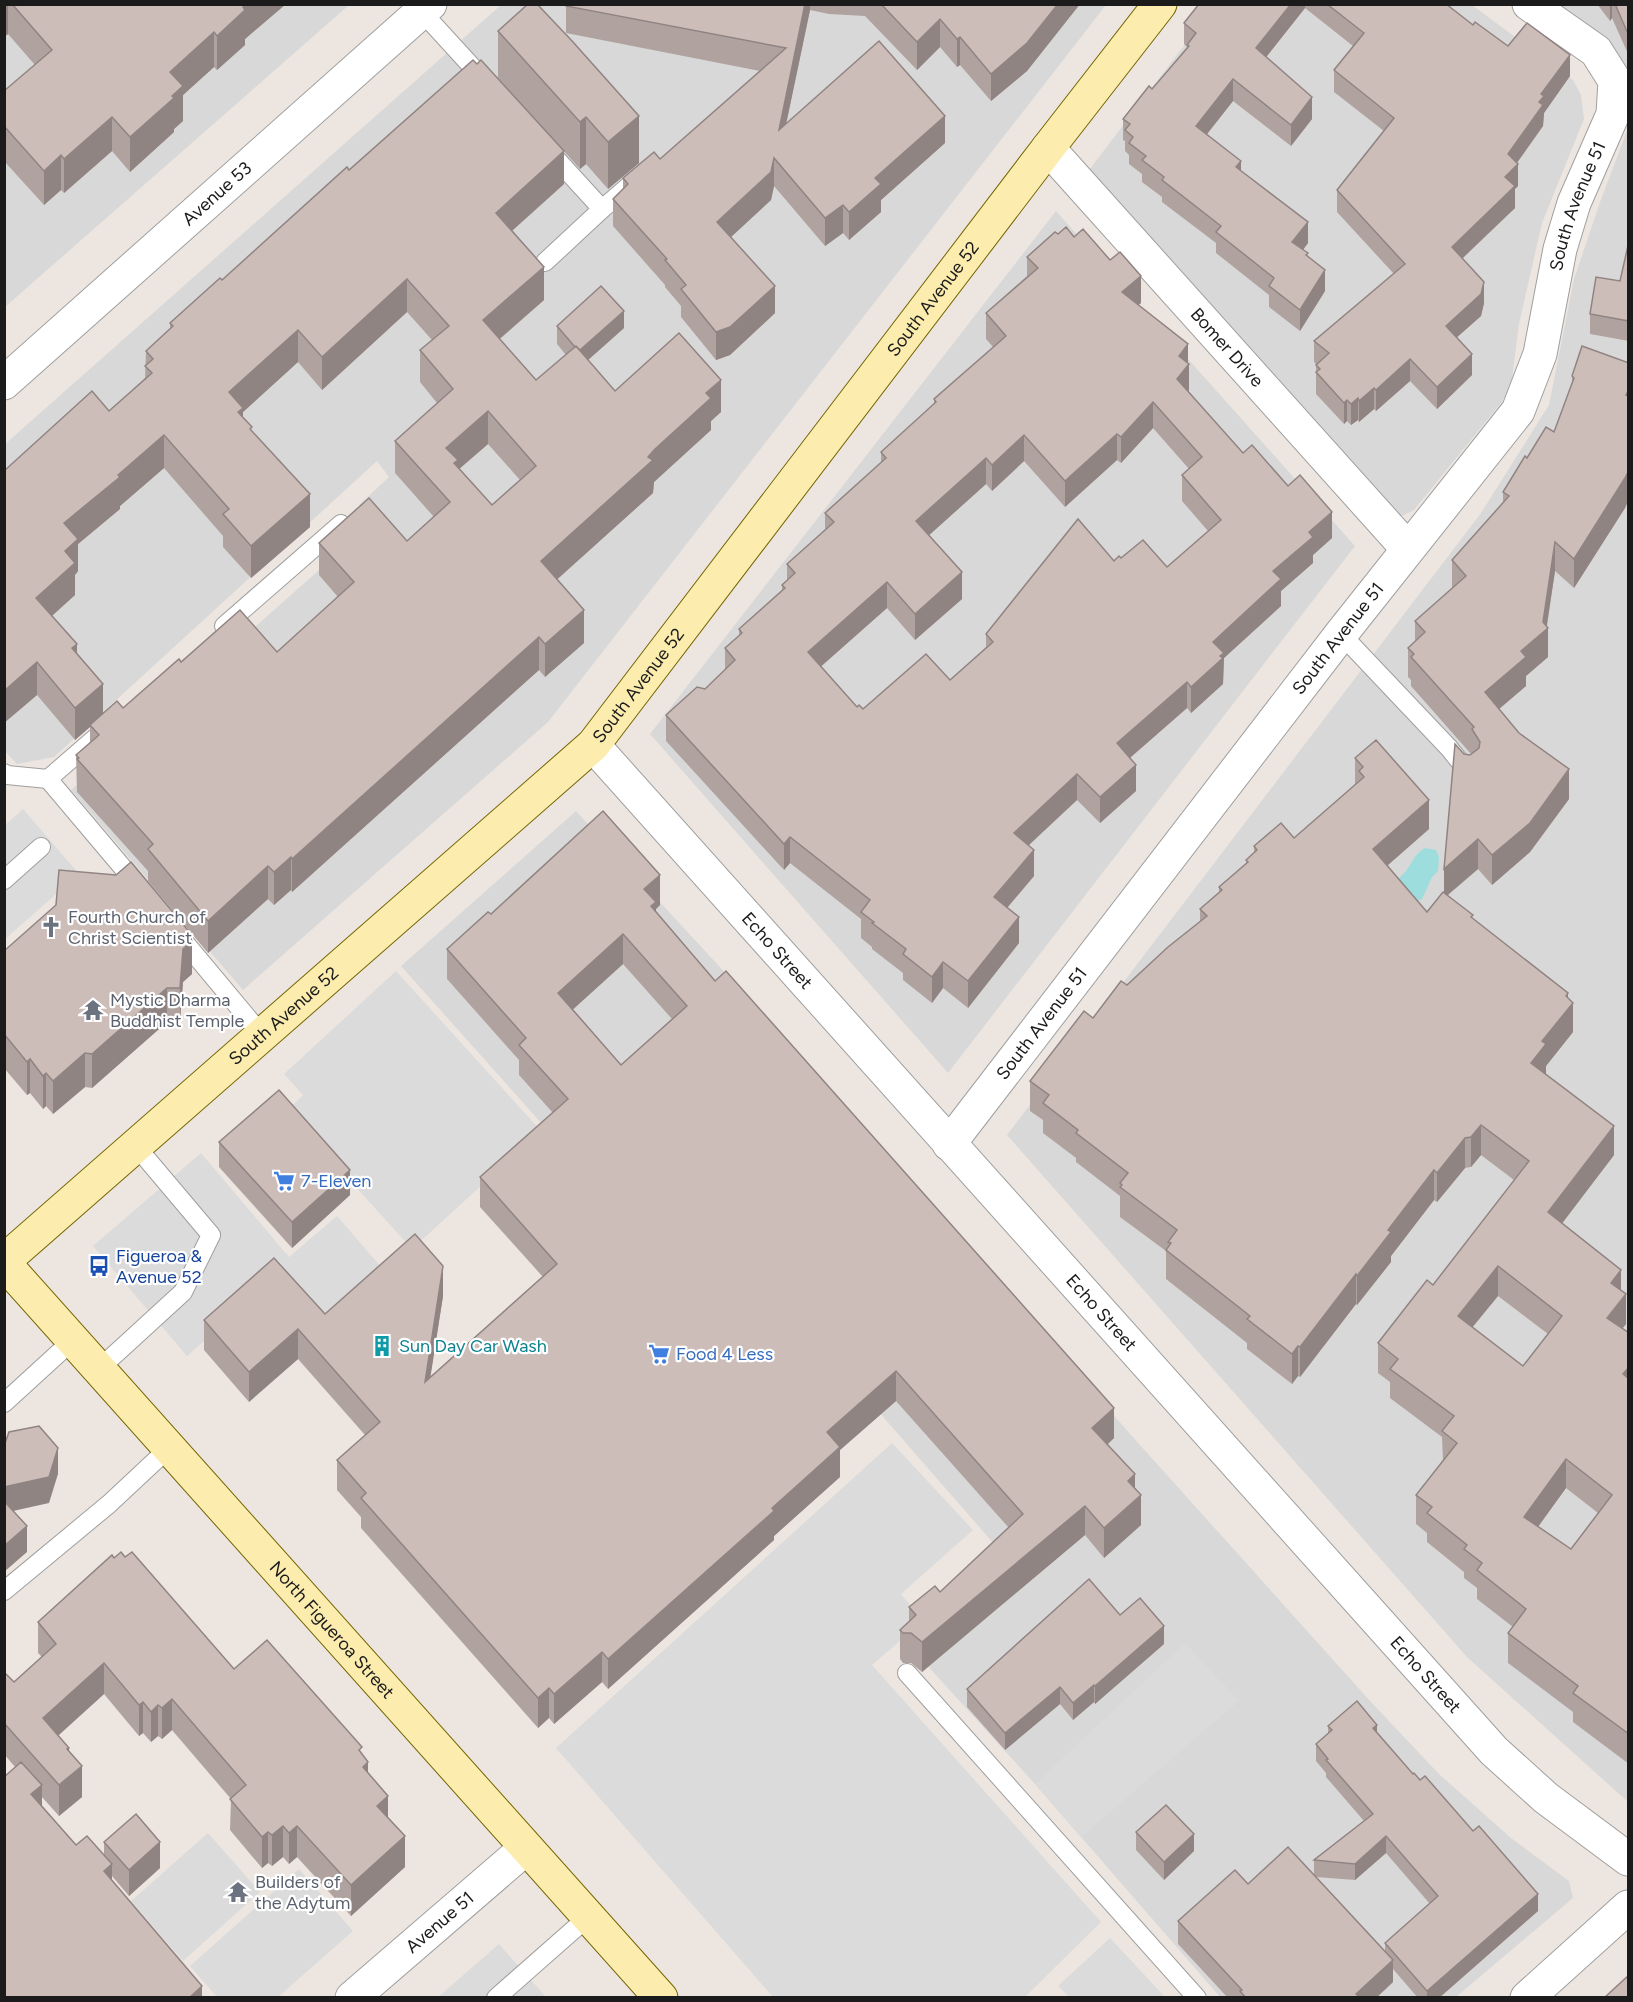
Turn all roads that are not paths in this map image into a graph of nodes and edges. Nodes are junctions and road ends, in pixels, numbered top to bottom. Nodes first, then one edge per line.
1 (1160, 4) edge
2 (1529, 4) edge
3 (426, 8) edge
4 (500, 98) edge
5 (539, 141) edge
6 (1048, 148) junction
7 (644, 173) edge
8 (602, 209) junction
9 (545, 262) dead end
10 (7, 376) edge
11 (346, 519) edge
12 (1407, 548) junction
13 (1341, 634) junction
14 (211, 637) edge
15 (120, 716) edge
16 (593, 745) junction
17 (4, 773) edge
18 (1469, 773) edge
19 (48, 779) junction
20 (41, 847) dead end
21 (4, 880) edge
22 (147, 897) edge
23 (163, 916) edge
24 (262, 1035) junction
25 (950, 1144) junction
26 (135, 1145) junction
27 (4, 1262) edge
28 (73, 1340) junction
29 (100, 1368) junction
30 (4, 1403) edge
31 (170, 1447) junction
32 (4, 1591) edge
33 (907, 1673) dead end
34 (526, 1848) junction
35 (1629, 1859) edge
36 (1629, 1907) edge
37 (588, 1917) junction
38 (352, 1998) edge
39 (496, 1998) edge
40 (661, 1998) edge
41 (1197, 1998) edge
42 (1527, 1998) edge

1 - 6 street, South Avenue 52
2 - 12 street, South Avenue 51
3 - 4 lane
3 - 10 street, Avenue 53
5 - 8 lane
6 - 12 street, Bomer Drive
6 - 16 street, South Avenue 52
7 - 8 lane
8 - 9 lane
11 - 14 lane
12 - 13 street, South Avenue 51
13 - 18 lane
13 - 25 street, South Avenue 51
15 - 19 lane
16 - 24 street, South Avenue 52
16 - 25 street, Echo Street
17 - 19 lane
19 - 22 lane
20 - 21 lane
23 - 24 lane
24 - 26 street, South Avenue 52
25 - 35 street, Echo Street
26 - 27 street, South Avenue 52
26 - 29 lane
27 - 28 street, North Figueroa Street
28 - 29 street, North Figueroa Street
28 - 30 lane
29 - 31 street, North Figueroa Street
31 - 32 lane
31 - 34 street, North Figueroa Street
33 - 41 lane
34 - 37 street, North Figueroa Street
34 - 38 street, Avenue 51
36 - 42 street
37 - 39 lane
37 - 40 street, North Figueroa Street

